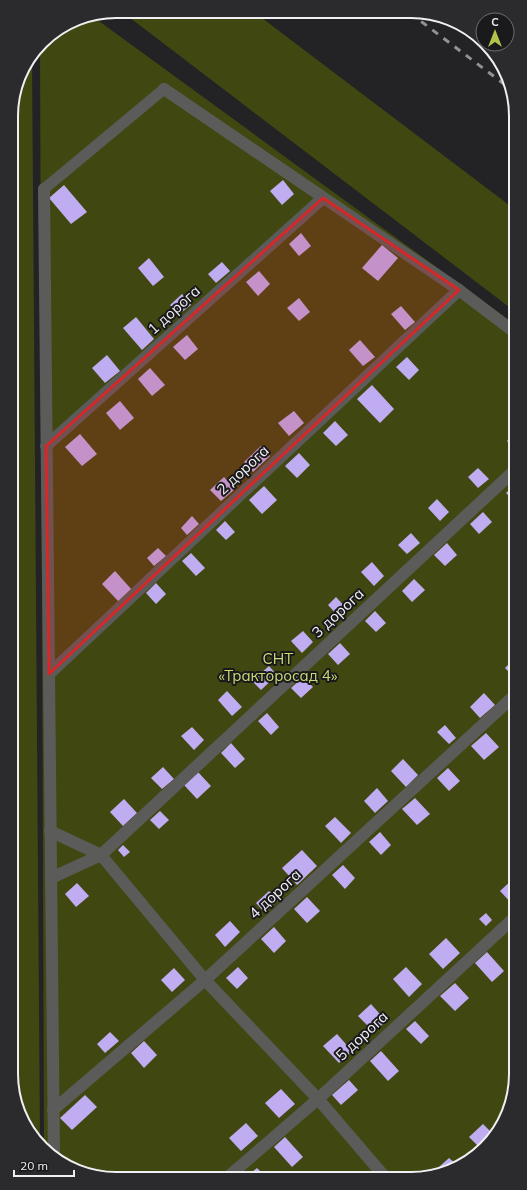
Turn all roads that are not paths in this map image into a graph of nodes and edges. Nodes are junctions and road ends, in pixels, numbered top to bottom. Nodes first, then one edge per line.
1 (164, 89) joint
2 (44, 189) joint
3 (324, 198) junction
4 (459, 290) junction
5 (509, 328) edge
6 (46, 446) junction
7 (509, 475) edge
8 (49, 674) junction
9 (509, 701) edge
10 (50, 831) junction
11 (101, 855) junction
12 (51, 878) junction
13 (509, 923) edge
14 (205, 980) junction
15 (318, 1099) junction
16 (53, 1110) junction
17 (54, 1150) edge
18 (234, 1172) edge
19 (381, 1172) edge

1 - 2 lane
1 - 3 street
2 - 6 street
3 - 4 street
3 - 6 street, 1 дорога
4 - 5 street
4 - 8 street, 2 дорога
6 - 8 street
7 - 11 street, 3 дорога
8 - 10 street
9 - 14 street, 4 дорога
10 - 11 street
10 - 12 street
11 - 12 street, 3 дорога
11 - 14 street
12 - 16 street
13 - 15 street, 5 дорога
14 - 15 street
14 - 16 street, 4 дорога
15 - 18 street, 5 дорога
15 - 19 street
16 - 17 street

